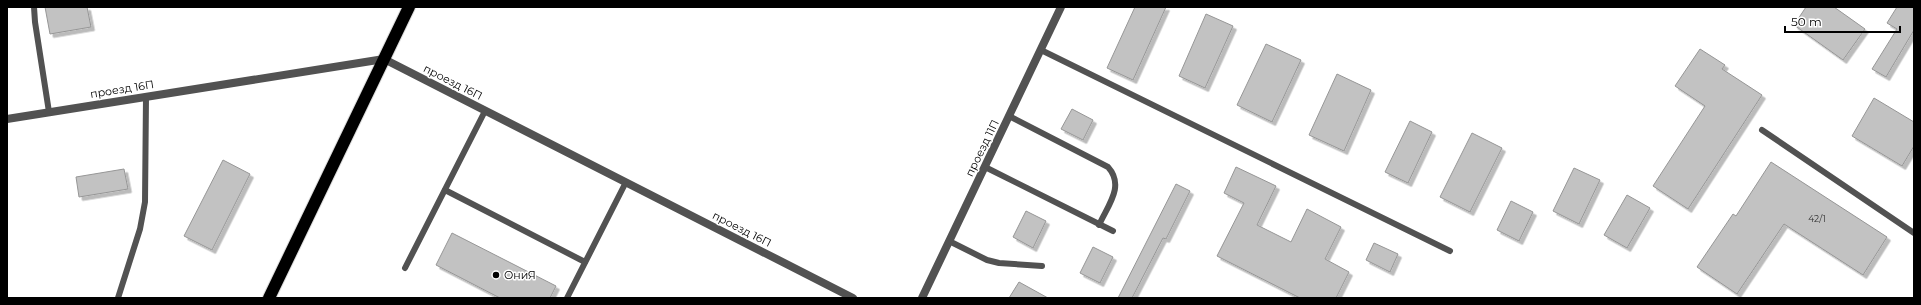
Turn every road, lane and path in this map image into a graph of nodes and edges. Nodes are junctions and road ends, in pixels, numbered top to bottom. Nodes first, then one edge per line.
1 (34, 7) edge
2 (409, 7) edge
3 (1061, 7) edge
4 (1041, 50) junction
5 (384, 59) junction
6 (146, 97) junction
7 (485, 111) junction
8 (49, 112) junction
9 (1010, 116) junction
10 (7, 119) edge
11 (1762, 130) dead end
12 (985, 166) junction
13 (626, 182) junction
14 (445, 190) junction
15 (1099, 224) junction
16 (1113, 232) dead end
17 (1914, 233) edge
18 (949, 241) junction
19 (1450, 251) dead end
20 (585, 262) junction
21 (1042, 266) dead end
22 (405, 268) dead end
23 (118, 298) edge
24 (269, 298) edge
25 (567, 298) edge
26 (853, 298) edge
27 (922, 298) edge

1 - 8 lane
2 - 5 highway
3 - 4 street, проезд 11П
4 - 9 street, проезд 11П
4 - 19 lane
5 - 6 street, проезд 16П
5 - 7 street, проезд 16П
5 - 24 highway
6 - 8 street, проезд 16П
6 - 23 lane
7 - 13 street, проезд 16П
7 - 14 lane
8 - 10 street, проезд 16П
9 - 12 street, проезд 11П
9 - 15 lane
11 - 17 lane
12 - 15 lane
12 - 18 street, проезд 11П
13 - 20 lane
13 - 26 street, проезд 16П
14 - 20 lane
14 - 22 lane
15 - 16 lane
18 - 21 lane
18 - 27 street, проезд 11П
20 - 25 lane

